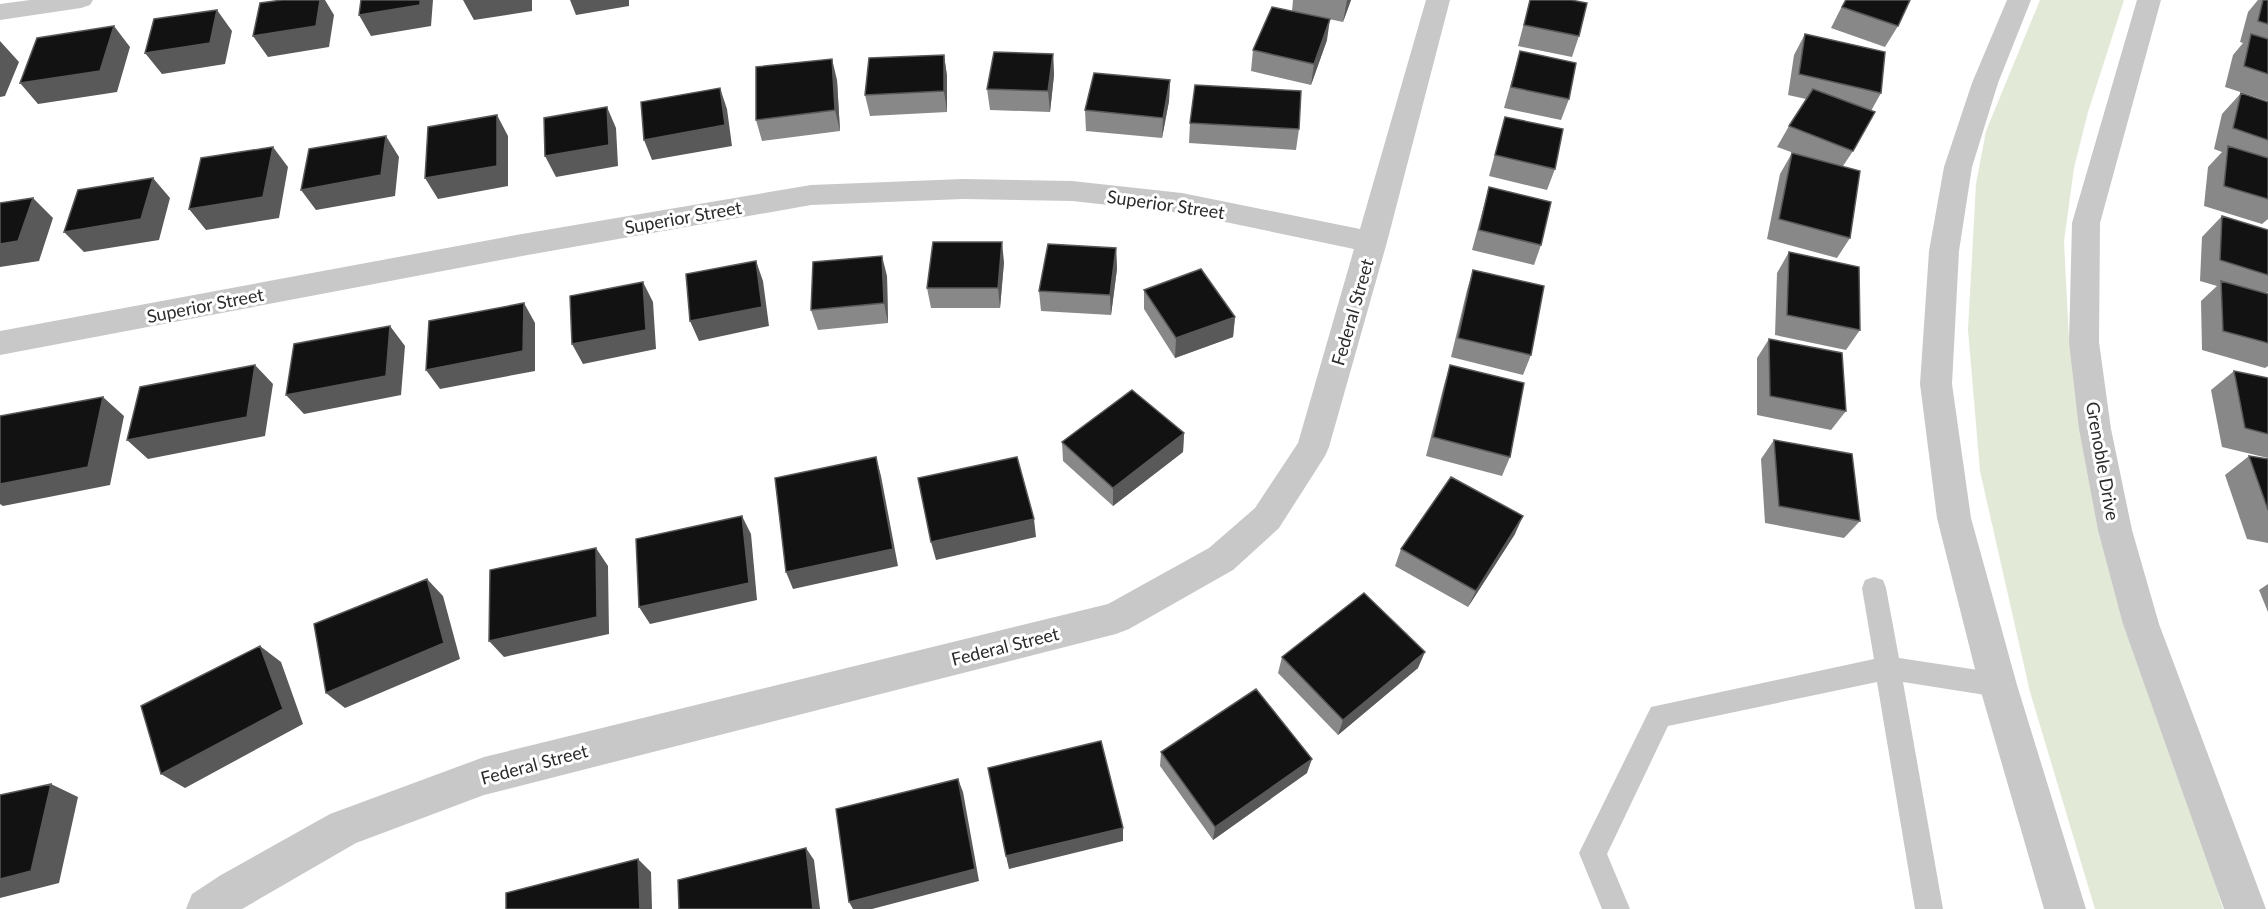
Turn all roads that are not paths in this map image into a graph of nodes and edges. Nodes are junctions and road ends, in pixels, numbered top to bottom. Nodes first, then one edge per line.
1 (81, 0) edge
2 (1438, 0) edge
3 (2019, 0) edge
4 (2149, 0) edge
5 (0, 12) edge
6 (1372, 242) junction
7 (0, 343) edge
8 (1874, 588) dead end
9 (1887, 668) junction
10 (1998, 685) junction
11 (207, 909) edge
12 (1616, 909) edge
13 (1929, 909) edge
14 (2065, 909) edge
15 (2245, 909) edge

1 - 5 street
2 - 6 street, Federal Street
3 - 10 street
4 - 15 street, Grenoble Drive
6 - 7 street, Superior Street
6 - 11 street, Federal Street
8 - 9 lane
9 - 10 lane
9 - 12 lane
9 - 13 lane
10 - 14 street

